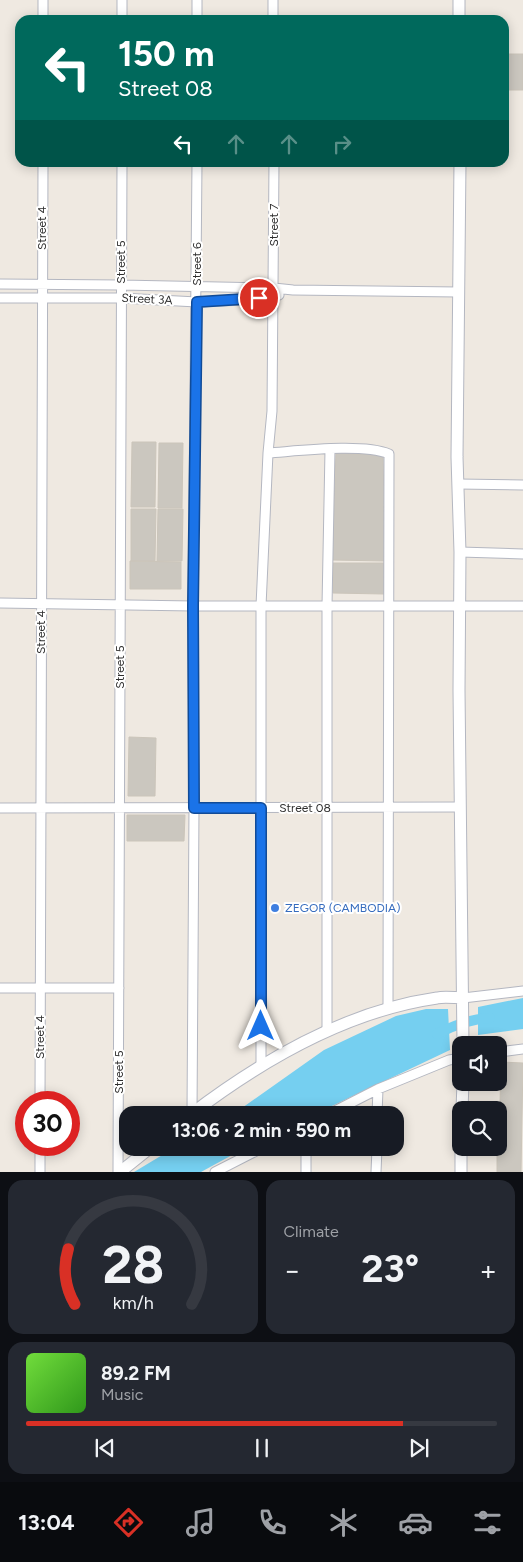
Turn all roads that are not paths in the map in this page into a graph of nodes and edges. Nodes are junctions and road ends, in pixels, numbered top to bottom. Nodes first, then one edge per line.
1 (43, 0) edge
2 (122, 0) edge
3 (197, 0) edge
4 (273, 0) edge
5 (459, 0) edge
6 (43, 15) edge
7 (122, 15) edge
8 (197, 15) edge
9 (273, 15) edge
10 (459, 15) edge
11 (43, 167) edge
12 (122, 167) edge
13 (197, 167) edge
14 (274, 167) edge
15 (460, 167) edge
16 (0, 284) edge
17 (42, 285) junction
18 (121, 285) junction
19 (197, 287) junction
20 (458, 292) junction
21 (274, 293) junction
22 (0, 298) edge
23 (42, 298) junction
24 (121, 298) junction
25 (197, 302) junction
26 (330, 450) junction
27 (268, 453) junction
28 (458, 484) junction
29 (523, 485) edge
30 (460, 552) junction
31 (523, 554) edge
32 (0, 603) edge
33 (41, 604) junction
34 (120, 605) junction
35 (388, 605) junction
36 (460, 605) junction
37 (193, 606) junction
38 (261, 606) junction
39 (327, 606) junction
40 (523, 606) edge
41 (388, 807) junction
42 (460, 807) junction
43 (0, 808) edge
44 (41, 808) junction
45 (120, 808) junction
46 (194, 808) junction
47 (261, 808) junction
48 (327, 808) junction
49 (0, 988) edge
50 (40, 988) junction
51 (119, 988) junction
52 (523, 991) edge
53 (463, 998) junction
54 (388, 1009) junction
55 (327, 1030) junction
56 (463, 1036) edge
57 (523, 1049) edge
58 (507, 1051) edge
59 (452, 1060) edge
60 (261, 1066) junction
61 (378, 1089) junction
62 (40, 1091) edge
63 (191, 1106) edge
64 (203, 1106) edge
65 (345, 1106) edge
66 (377, 1106) edge
67 (40, 1156) edge
68 (140, 1156) edge
69 (245, 1156) edge
70 (306, 1156) edge
71 (377, 1156) edge
72 (461, 1156) edge
73 (236, 1160) junction
74 (40, 1172) edge
75 (119, 1172) edge
76 (215, 1172) edge
77 (236, 1172) edge
78 (306, 1172) edge
79 (376, 1172) edge
80 (461, 1172) edge

1 - 6 street
2 - 7 street
3 - 8 street
4 - 9 street
5 - 10 street
11 - 17 street, Street 4
12 - 18 street, Street 5
13 - 19 street, Street 6
14 - 21 street, Street 7
15 - 20 street
16 - 17 street, Street 3A
17 - 18 street, Street 3A
17 - 23 street, Street 4
18 - 19 street, Street 3A
18 - 24 street, Street 5
19 - 21 street, Street 3A
19 - 25 street, Street 6
20 - 21 street, Street 3A
20 - 28 street
21 - 25 street, Street 3A
21 - 27 street, Street 7
22 - 23 street, Street 3A
23 - 24 street, Street 3A
23 - 33 street, Street 4
24 - 25 street, Street 3A
24 - 34 street, Street 5
25 - 37 street, Street 6
26 - 27 street
26 - 35 street
26 - 39 street
27 - 38 street, Street 7
28 - 29 street
28 - 30 street
30 - 31 street
30 - 36 street
32 - 33 street
33 - 34 street
33 - 44 street, Street 4
34 - 37 street
34 - 45 street, Street 5
35 - 36 street
35 - 39 street
35 - 41 street
36 - 40 street
36 - 42 street
37 - 38 street
37 - 46 street, Street 6
38 - 39 street
38 - 47 street, Street 7
39 - 48 street
41 - 42 street, Street 08
41 - 48 street, Street 08
41 - 54 street
42 - 53 street
43 - 44 street, Street 08
44 - 45 street, Street 08
44 - 50 street, Street 4
45 - 46 street, Street 08
45 - 51 street, Street 5
46 - 47 street, Street 08
46 - 63 street, Street 6
47 - 48 street, Street 08
47 - 60 street, Street 7
48 - 55 street
49 - 50 street
50 - 51 street
50 - 62 street, Street 4
51 - 75 street, Street 5
52 - 53 street
53 - 54 street
53 - 56 street
54 - 55 street
55 - 60 street
57 - 58 street
59 - 61 street
60 - 64 street
61 - 65 street
61 - 66 street
67 - 74 street
68 - 75 street
69 - 73 street
70 - 78 street
71 - 79 street
72 - 80 street
73 - 76 street
73 - 77 street

